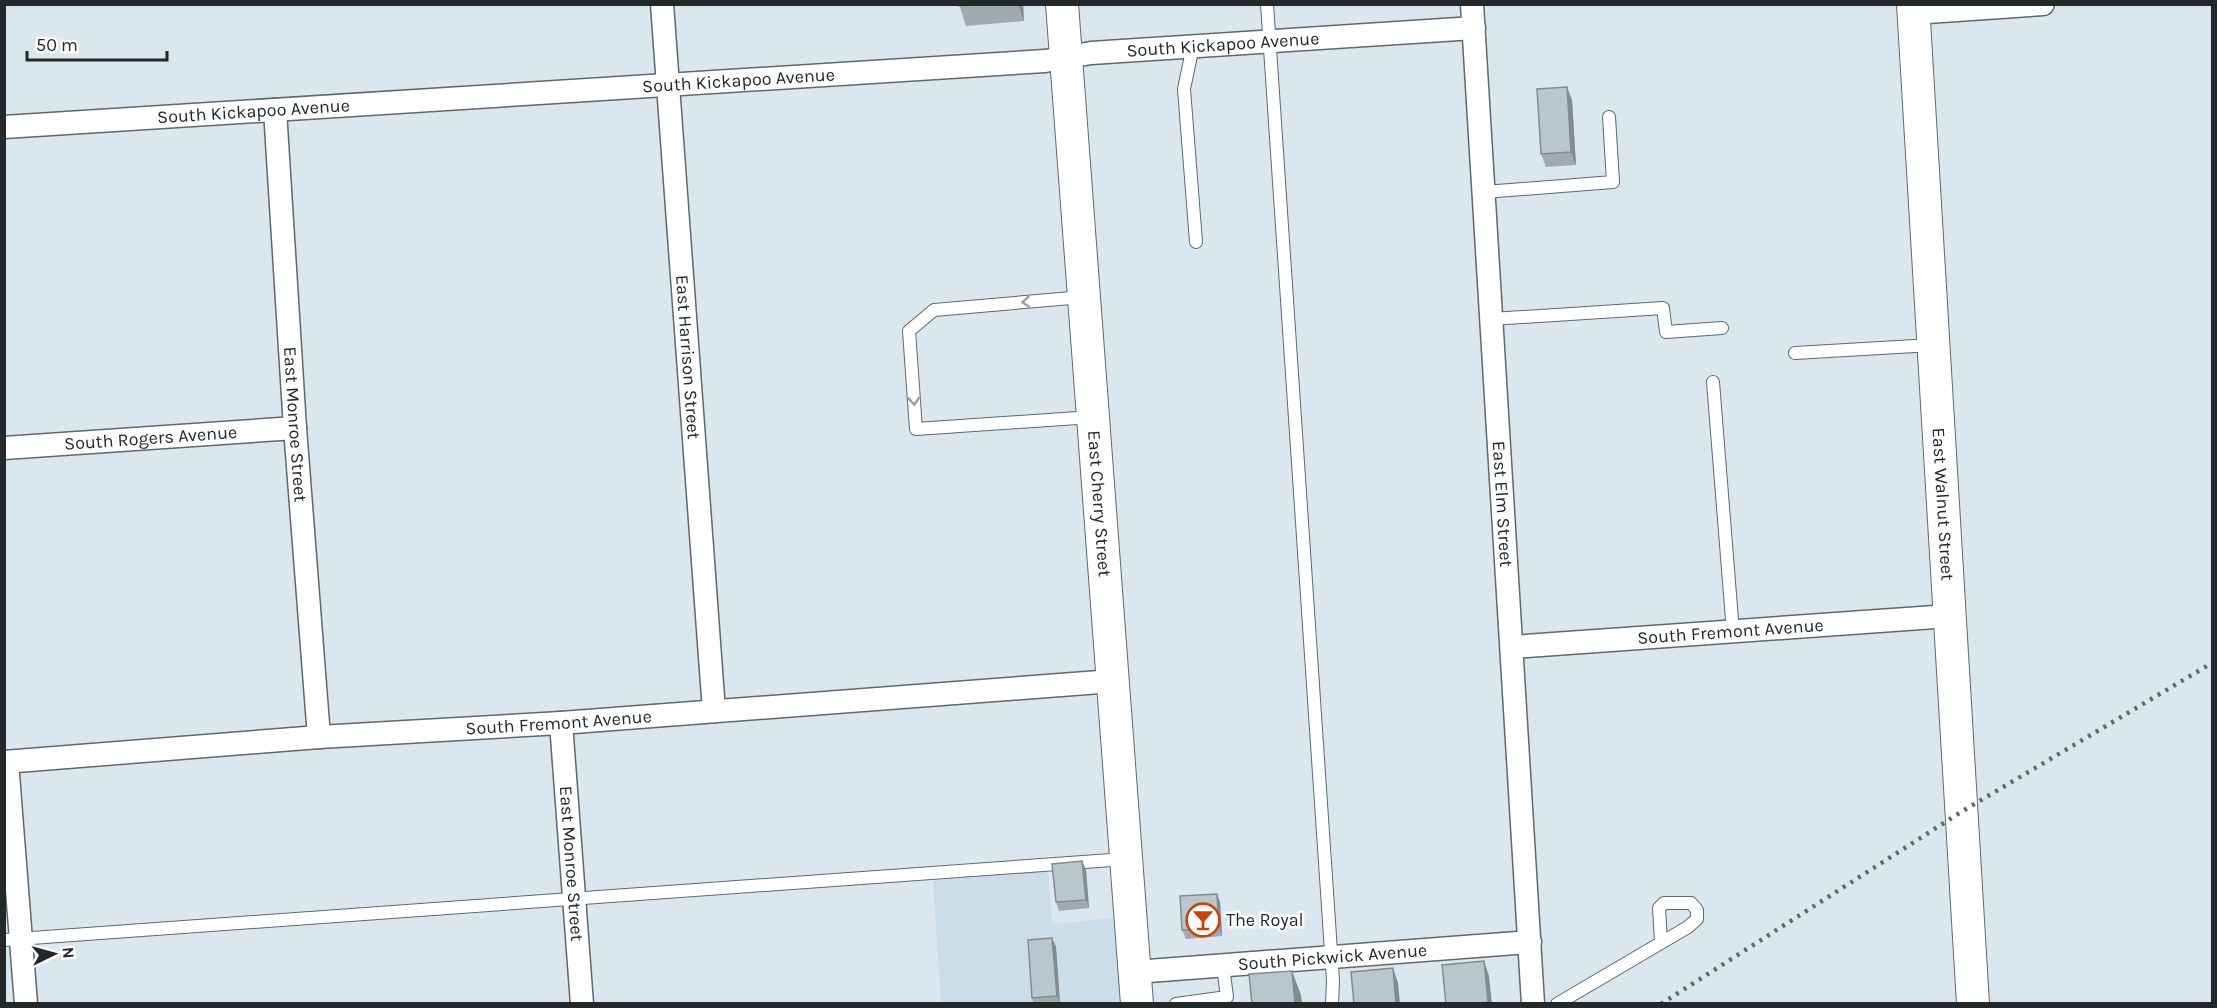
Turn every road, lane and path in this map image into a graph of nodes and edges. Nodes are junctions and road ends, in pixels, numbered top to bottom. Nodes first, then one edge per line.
1 (662, 4) edge
2 (1062, 4) edge
3 (1267, 4) edge
4 (1472, 4) edge
5 (2043, 4) edge
6 (1913, 9) edge
7 (1474, 28) junction
8 (1269, 41) junction
9 (1193, 46) junction
10 (1066, 58) junction
11 (669, 87) junction
12 (275, 110) junction
13 (1609, 117) dead end
14 (4, 127) edge
15 (1484, 192) junction
16 (1196, 242) dead end
17 (1084, 297) junction
18 (1492, 319) junction
19 (1722, 328) dead end
20 (1933, 345) junction
21 (1795, 353) dead end
22 (1713, 382) dead end
23 (1092, 417) junction
24 (296, 429) junction
25 (4, 448) edge
26 (1949, 616) junction
27 (1733, 632) junction
28 (1512, 647) junction
29 (1113, 681) junction
30 (714, 711) junction
31 (561, 723) junction
32 (319, 737) junction
33 (6, 762) edge
34 (1126, 858) junction
35 (574, 898) junction
36 (13, 939) edge
37 (1530, 942) junction
38 (1661, 942) dead end
39 (1332, 957) junction
40 (1223, 966) junction
41 (1135, 972) junction
42 (1228, 1000) edge
43 (26, 1004) edge
44 (582, 1004) edge
45 (1137, 1004) edge
46 (1176, 1004) edge
47 (1332, 1004) edge
48 (1533, 1004) edge
49 (1557, 1004) edge
50 (1972, 1004) edge

1 - 11 street, East Harrison Street
2 - 10 street, East Cherry Street
3 - 8 lane
4 - 7 street, East Elm Street
5 - 6 street
6 - 20 street, East Walnut Street
7 - 8 street, South Kickapoo Avenue
7 - 15 street, East Elm Street
8 - 9 street, South Kickapoo Avenue
8 - 39 lane
9 - 10 street, South Kickapoo Avenue
9 - 16 lane
10 - 11 street, South Kickapoo Avenue
10 - 17 street, East Cherry Street
11 - 12 street, South Kickapoo Avenue
11 - 30 street, East Harrison Street
12 - 14 street, South Kickapoo Avenue
12 - 24 street, East Monroe Street
13 - 15 lane
15 - 18 street, East Elm Street
17 - 23 street, East Cherry Street
17 -> 23 lane
18 - 19 lane
18 - 28 street, East Elm Street
20 - 21 lane
20 - 26 street, East Walnut Street
22 - 27 lane
23 - 29 street, East Cherry Street
24 - 25 street, South Rogers Avenue
24 - 32 street, East Monroe Street
26 - 27 street, South Fremont Avenue
26 - 50 street, East Walnut Street
27 - 28 street, South Fremont Avenue
28 - 37 street, East Elm Street
29 - 30 street, South Fremont Avenue
29 - 34 street, East Cherry Street
30 - 31 street, South Fremont Avenue
31 - 32 street, South Fremont Avenue
31 - 35 street, East Monroe Street
32 - 33 street, South Fremont Avenue
33 - 36 street
34 - 35 lane
34 - 41 street, East Cherry Street
35 - 36 lane
35 - 44 street, East Monroe Street
36 - 43 street
37 - 39 street, South Pickwick Avenue
37 - 48 street, East Elm Street
38 - 49 lane
39 - 40 street, South Pickwick Avenue
39 - 47 lane
40 - 41 street, South Pickwick Avenue
40 - 42 lane
41 - 45 street, East Cherry Street
42 - 46 lane

